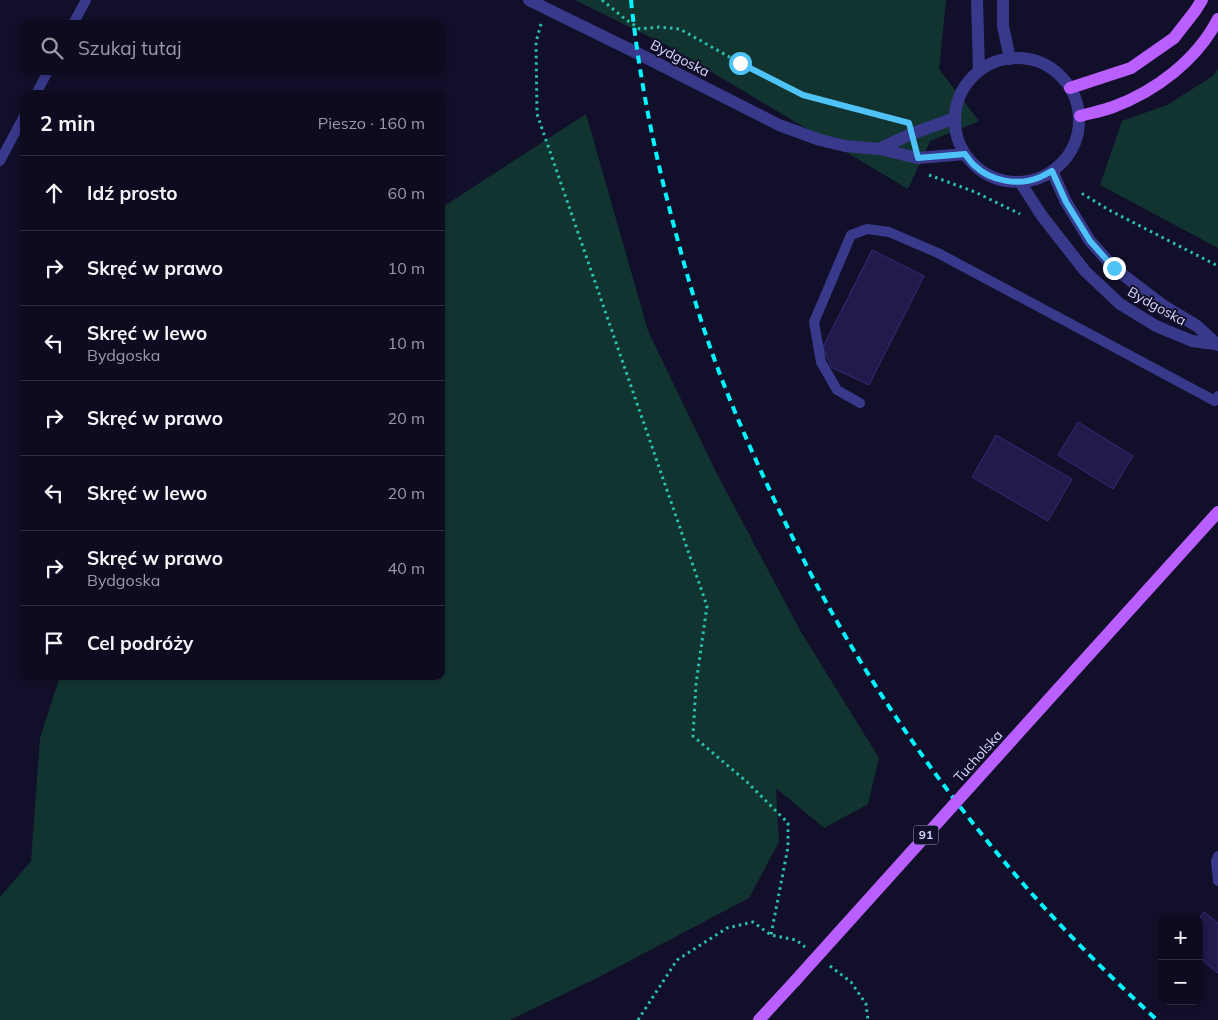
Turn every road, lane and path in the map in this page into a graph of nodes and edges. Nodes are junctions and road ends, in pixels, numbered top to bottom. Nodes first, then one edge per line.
1 (86, 0) edge
2 (528, 0) edge
3 (602, 0) edge
4 (977, 0) edge
5 (1003, 0) edge
6 (1202, 0) edge
7 (545, 9) junction
8 (1218, 19) edge
9 (75, 20) edge
10 (1010, 59) junction
11 (979, 71) junction
12 (46, 75) edge
13 (1070, 88) junction
14 (38, 90) edge
15 (1080, 116) junction
16 (955, 118) junction
17 (20, 123) edge
18 (911, 134) junction
19 (879, 149) junction
20 (965, 154) junction
21 (918, 158) junction
22 (0, 160) edge
23 (1052, 171) junction
24 (1020, 182) junction
25 (1109, 210) dead end
26 (1042, 216) junction
27 (1218, 266) edge
28 (1217, 344) edge
29 (1218, 396) edge
30 (860, 403) dead end
31 (1218, 512) edge
32 (1218, 856) edge
33 (1218, 881) edge
34 (771, 935) junction
35 (811, 951) dead end
36 (825, 962) dead end
37 (638, 1020) edge
38 (759, 1020) edge
39 (868, 1020) edge

1 - 9 lane
2 - 7 street, Bydgoska
3 - 18 path
4 - 11 street
5 - 10 street
6 - 13 main road
7 - 19 street, Bydgoska
7 - 34 path
8 - 15 main road
10 - 11 street
10 - 13 street
11 - 16 street
12 - 14 lane
13 - 15 street
15 - 23 street
16 - 18 street
16 - 20 street
17 - 22 lane
18 - 19 street
19 - 21 street, Bydgoska
20 - 21 street, Bydgoska
20 - 24 street
21 - 26 path
23 - 24 street
23 - 28 street, Bydgoska
24 - 26 street, Bydgoska
25 - 27 path
26 - 28 street, Bydgoska
29 - 30 lane
31 - 38 main road, Tucholska / 91, bridge
32 - 33 lane
34 - 35 path
34 - 37 path
36 - 39 path

